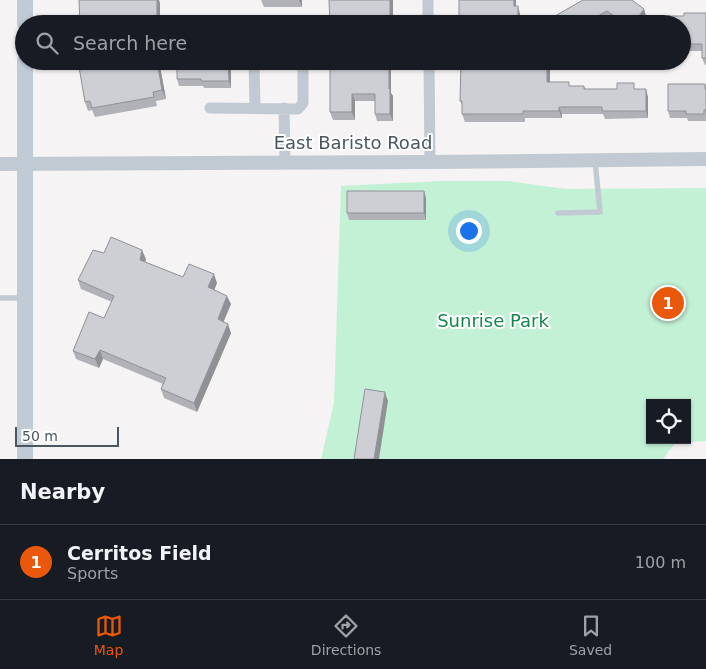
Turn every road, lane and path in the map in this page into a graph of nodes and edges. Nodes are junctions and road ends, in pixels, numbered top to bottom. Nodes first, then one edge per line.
1 (25, 0) edge
2 (428, 0) edge
3 (25, 15) edge
4 (428, 15) edge
5 (25, 70) edge
6 (254, 70) edge
7 (303, 70) edge
8 (429, 70) edge
9 (210, 108) dead end
10 (255, 108) junction
11 (284, 108) junction
12 (706, 159) edge
13 (595, 160) junction
14 (285, 162) junction
15 (430, 162) junction
16 (0, 164) edge
17 (25, 164) junction
18 (558, 213) dead end
19 (0, 298) edge
20 (24, 298) junction
21 (25, 459) edge

1 - 3 main road
2 - 4 street
5 - 17 main road
6 - 10 street
7 - 11 street
8 - 15 street
9 - 10 street
10 - 11 street
11 - 14 street
12 - 13 street, East Baristo Road
13 - 15 street, East Baristo Road
13 - 18 lane
14 - 15 street, East Baristo Road
14 - 17 street, East Baristo Road
16 - 17 street, East Baristo Road
17 - 20 main road
19 - 20 lane
20 - 21 main road

